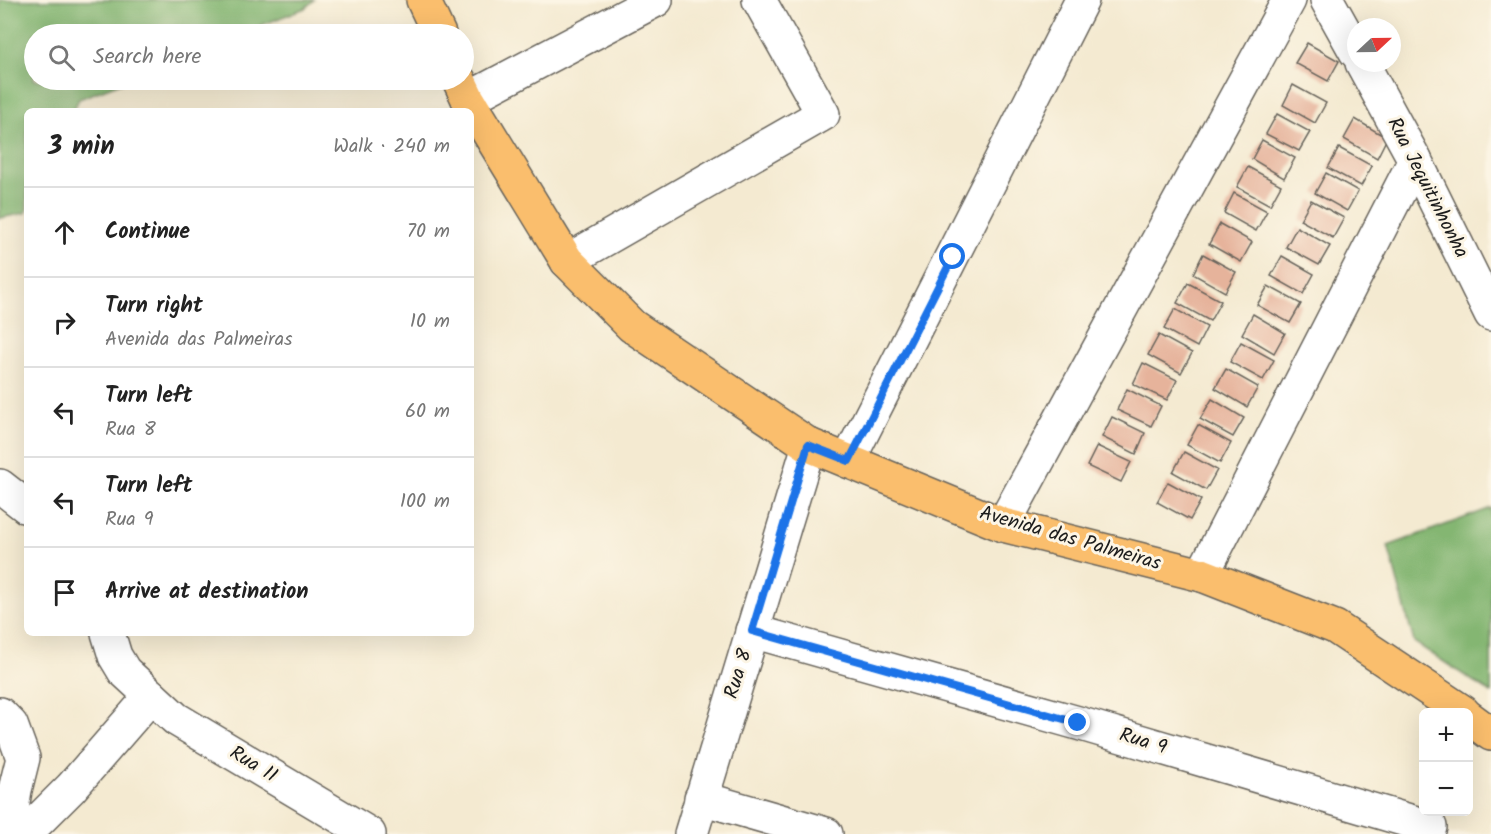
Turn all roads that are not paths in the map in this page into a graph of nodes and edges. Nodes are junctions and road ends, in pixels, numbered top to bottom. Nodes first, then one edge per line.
1 (423, 0) edge
2 (656, 0) edge
3 (759, 0) edge
4 (1082, 0) edge
5 (1289, 0) edge
6 (1327, 0) edge
7 (434, 24) edge
8 (1347, 36) edge
9 (1367, 72) edge
10 (474, 84) edge
11 (465, 90) edge
12 (1415, 160) junction
13 (567, 261) junction
14 (1491, 314) edge
15 (808, 445) junction
16 (849, 461) junction
17 (0, 486) edge
18 (24, 505) edge
19 (1003, 525) junction
20 (1202, 575) junction
21 (752, 631) junction
22 (109, 636) edge
23 (147, 692) junction
24 (1456, 708) edge
25 (0, 714) edge
26 (1473, 720) edge
27 (1491, 734) edge
28 (701, 798) junction
29 (1430, 824) edge
30 (8, 834) edge
31 (25, 834) edge
32 (369, 834) edge
33 (691, 834) edge
34 (826, 834) edge

1 - 7 main road
2 - 10 street
3 - 13 street
4 - 16 street
5 - 19 street
6 - 8 street
9 - 12 street, Rua Jequitinhonha
11 - 13 main road, Avenida das Palmeiras
12 - 14 street, Rua Jequitinhonha
12 - 20 street
13 - 15 main road, Avenida das Palmeiras
15 - 16 main road, Avenida das Palmeiras
15 - 21 street, Rua 8
16 - 19 main road, Avenida das Palmeiras
17 - 18 street
19 - 20 main road, Avenida das Palmeiras
20 - 24 main road, Avenida das Palmeiras
21 - 28 street, Rua 8
21 - 29 street, Rua 9
22 - 23 street, Rua 11
23 - 31 street
23 - 32 street, Rua 11
25 - 30 street
26 - 27 main road, Avenida das Palmeiras
28 - 33 street, Rua 8
28 - 34 street

